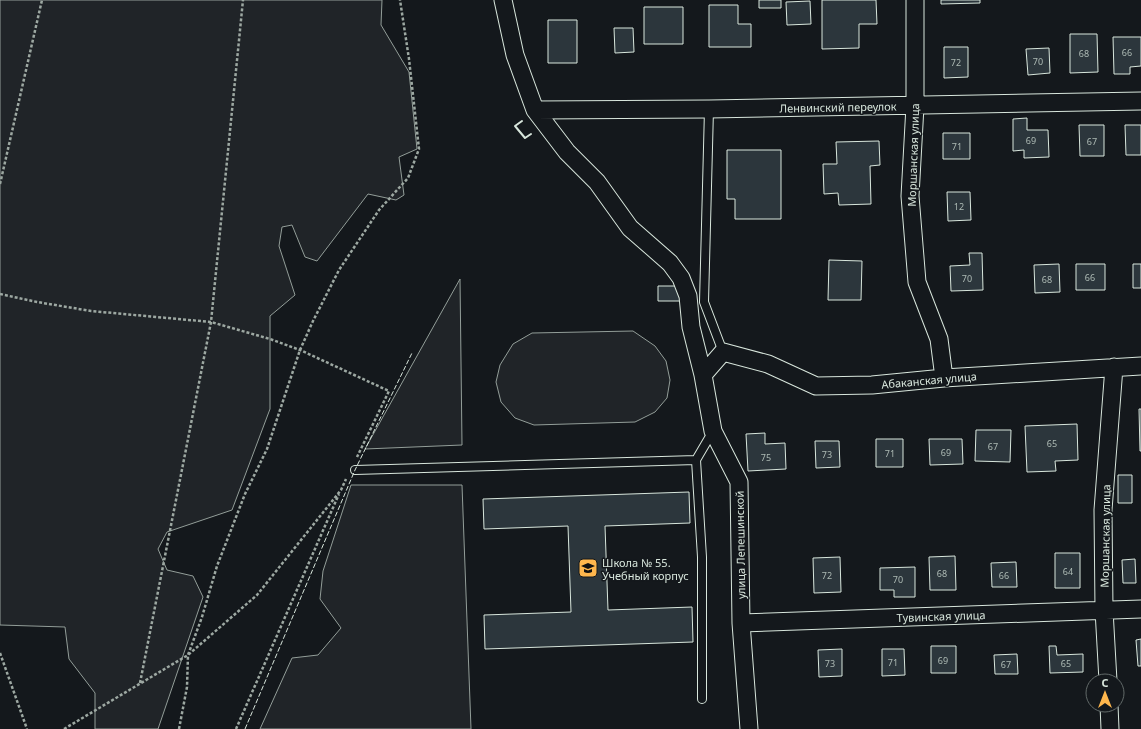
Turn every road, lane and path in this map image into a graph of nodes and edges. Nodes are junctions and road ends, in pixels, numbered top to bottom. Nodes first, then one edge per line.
1 (42, 0) edge
2 (243, 0) edge
3 (400, 0) edge
4 (503, 0) edge
5 (916, 0) edge
6 (1141, 101) edge
7 (915, 106) junction
8 (709, 109) junction
9 (535, 110) junction
10 (0, 184) edge
11 (0, 294) edge
12 (211, 322) junction
13 (300, 350) junction
14 (723, 352) junction
15 (1141, 366) edge
16 (1114, 367) junction
17 (703, 375) junction
18 (944, 378) junction
19 (713, 431) junction
20 (696, 460) junction
21 (354, 462) dead end
22 (355, 470) dead end
23 (348, 476) dead end
24 (341, 490) junction
25 (1141, 609) edge
26 (1104, 610) junction
27 (741, 623) junction
28 (0, 653) edge
29 (188, 655) junction
30 (1108, 673) edge
31 (140, 684) junction
32 (702, 699) dead end
33 (1109, 713) edge
34 (27, 729) edge
35 (64, 729) edge
36 (179, 729) edge
37 (236, 729) edge
38 (749, 729) edge
39 (1110, 729) edge

1 - 10 path
2 - 12 path
3 - 13 path
4 - 9 street, улица Лепешинской
5 - 7 street, Моршанская улица
6 - 7 street, Ленвинский переулок
7 - 8 street, Ленвинский переулок
7 - 18 street, Моршанская улица
8 - 9 street, Ленвинский переулок
8 - 14 lane
9 - 17 street, улица Лепешинской
11 - 12 path
12 - 13 path
12 - 31 path
13 - 21 path
13 - 29 path
14 - 17 street
14 - 18 street, Абаканская улица
15 - 16 street, Абаканская улица
16 - 18 street, Абаканская улица
16 - 26 street, Моршанская улица
17 - 19 street, улица Лепешинской
19 - 20 lane
19 - 27 street, улица Лепешинской
20 - 22 lane
20 - 32 lane
23 - 24 path
24 - 29 path
24 - 37 path
25 - 26 street, Тувинская улица
26 - 27 street, Тувинская улица
26 - 30 street, Моршанская улица
27 - 38 street, улица Лепешинской
28 - 34 path
29 - 31 path
29 - 36 path
31 - 35 path
33 - 39 street

